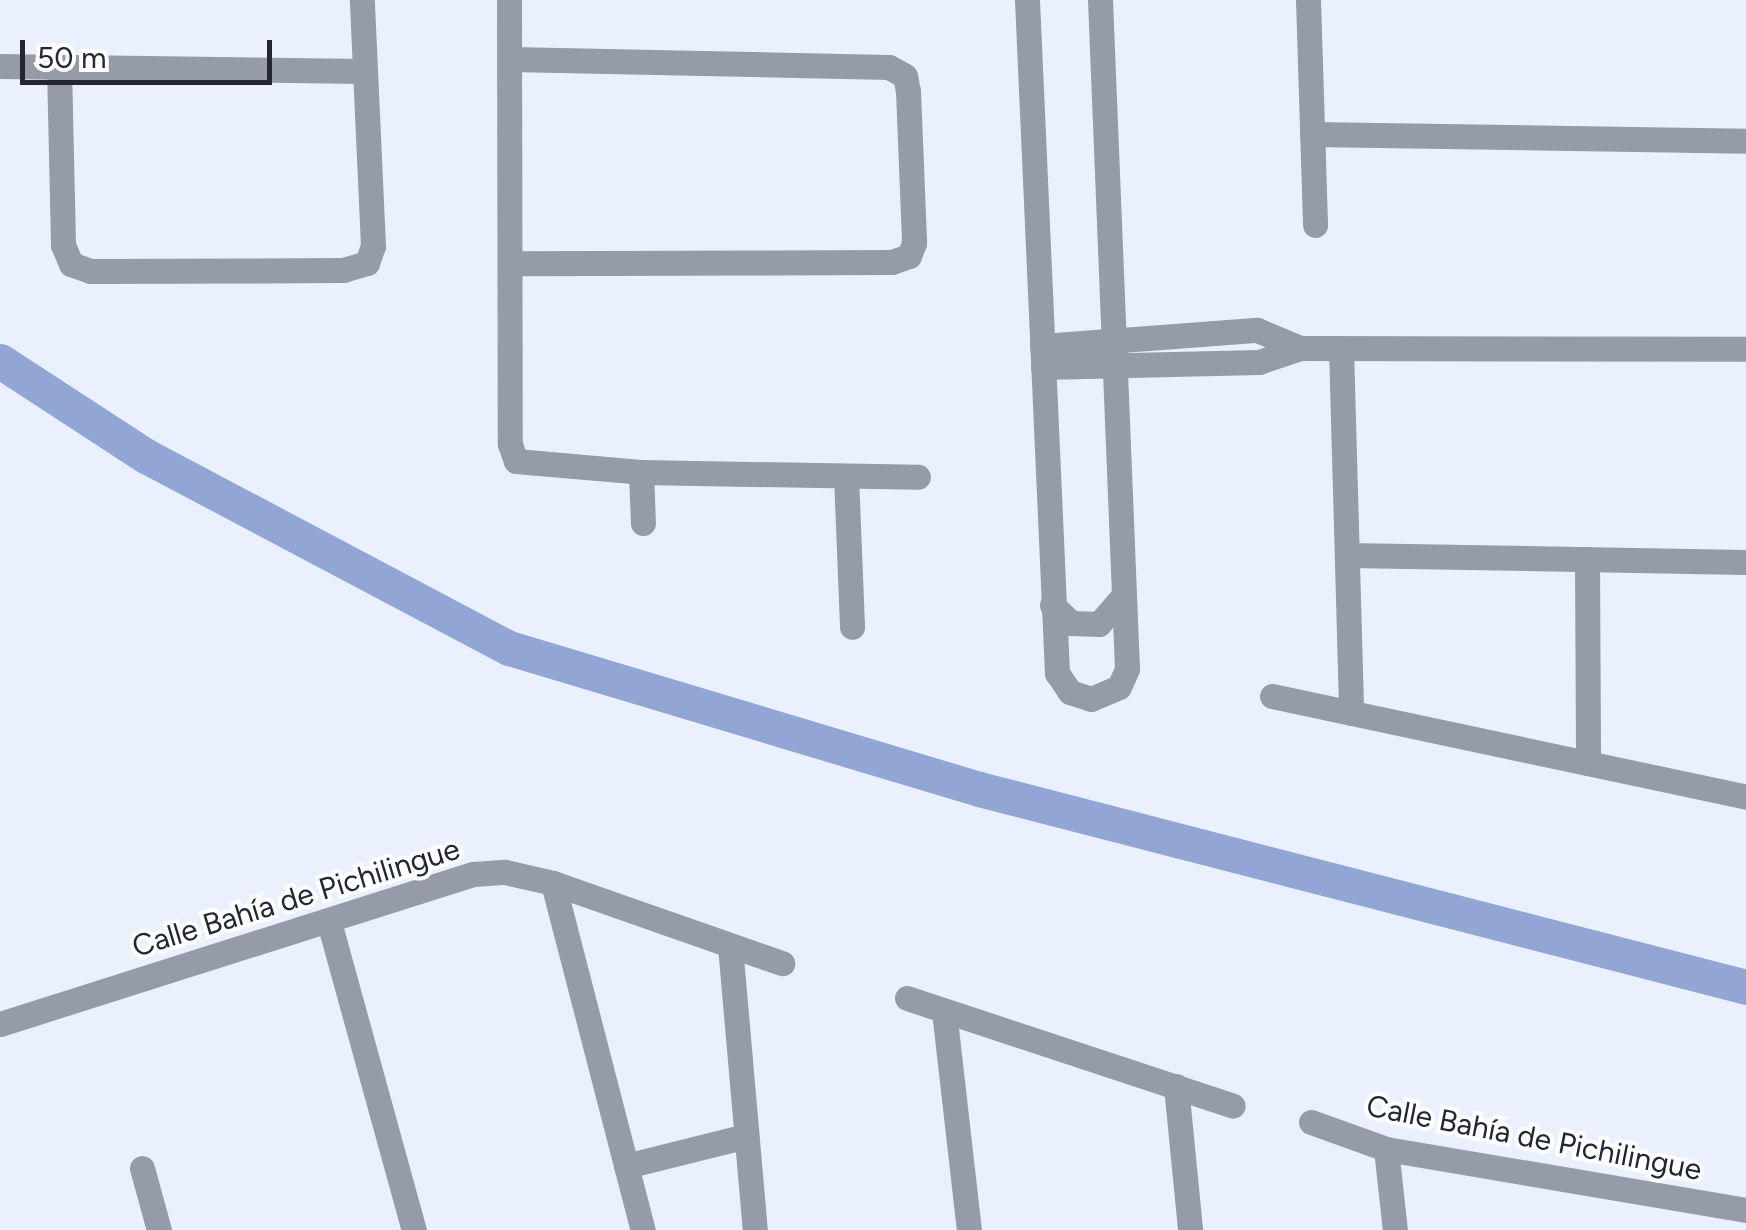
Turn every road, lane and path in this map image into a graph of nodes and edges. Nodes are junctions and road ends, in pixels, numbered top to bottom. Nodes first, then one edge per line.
1 (362, 0) edge
2 (509, 0) edge
3 (1027, 0) edge
4 (1100, 0) edge
5 (1308, 0) edge
6 (510, 59) junction
7 (0, 66) edge
8 (59, 68) junction
9 (364, 70) junction
10 (1312, 134) junction
11 (1746, 141) edge
12 (1315, 225) dead end
13 (514, 263) junction
14 (1341, 348) junction
15 (1746, 349) edge
16 (1114, 354) junction
17 (1042, 356) junction
18 (640, 472) junction
19 (846, 476) junction
20 (918, 477) dead end
21 (643, 523) dead end
22 (1348, 555) junction
23 (1587, 560) junction
24 (1746, 562) edge
25 (1124, 595) junction
26 (1052, 605) junction
27 (852, 626) dead end
28 (1272, 696) dead end
29 (1352, 712) junction
30 (1588, 763) junction
31 (1746, 797) edge
32 (554, 883) junction
33 (329, 922) junction
34 (730, 946) junction
35 (782, 963) dead end
36 (908, 998) dead end
37 (944, 1011) junction
38 (0, 1024) edge
39 (1176, 1086) junction
40 (1233, 1106) dead end
41 (1311, 1122) dead end
42 (746, 1136) junction
43 (1386, 1149) junction
44 (626, 1166) junction
45 (142, 1168) dead end
46 (1739, 1216) edge
47 (151, 1228) edge
48 (414, 1230) edge
49 (643, 1230) edge
50 (755, 1230) edge
51 (968, 1230) edge
52 (1190, 1230) edge
53 (1395, 1230) edge

1 - 9 street
2 - 6 street
3 - 17 street
4 - 16 street
5 - 10 street
6 - 13 street
6 - 13 street
7 - 8 street
8 - 9 street
8 - 9 street
10 - 11 street
10 - 12 street
13 - 18 street
14 - 15 street
14 - 16 street
14 - 22 street
16 - 17 street
16 - 25 street
17 - 26 street
18 - 19 street
18 - 21 street
19 - 20 street
19 - 27 street
22 - 23 street
22 - 29 street
23 - 24 street
23 - 30 street
25 - 26 street
25 - 26 street
28 - 29 street
29 - 30 street
30 - 31 street
32 - 33 street, Calle Bahía de Pichilingue
32 - 34 street, Calle Bahía de Pichilingue
32 - 44 street
33 - 38 street, Calle Bahía de Pichilingue
33 - 48 street
34 - 35 street, Calle Bahía de Pichilingue
34 - 42 street
36 - 37 street
37 - 39 street
37 - 51 street
39 - 40 street
39 - 52 street
41 - 43 street, Calle Bahía de Pichilingue
42 - 44 street
42 - 50 street
43 - 46 street, Calle Bahía de Pichilingue
43 - 53 street
44 - 49 street
45 - 47 street

